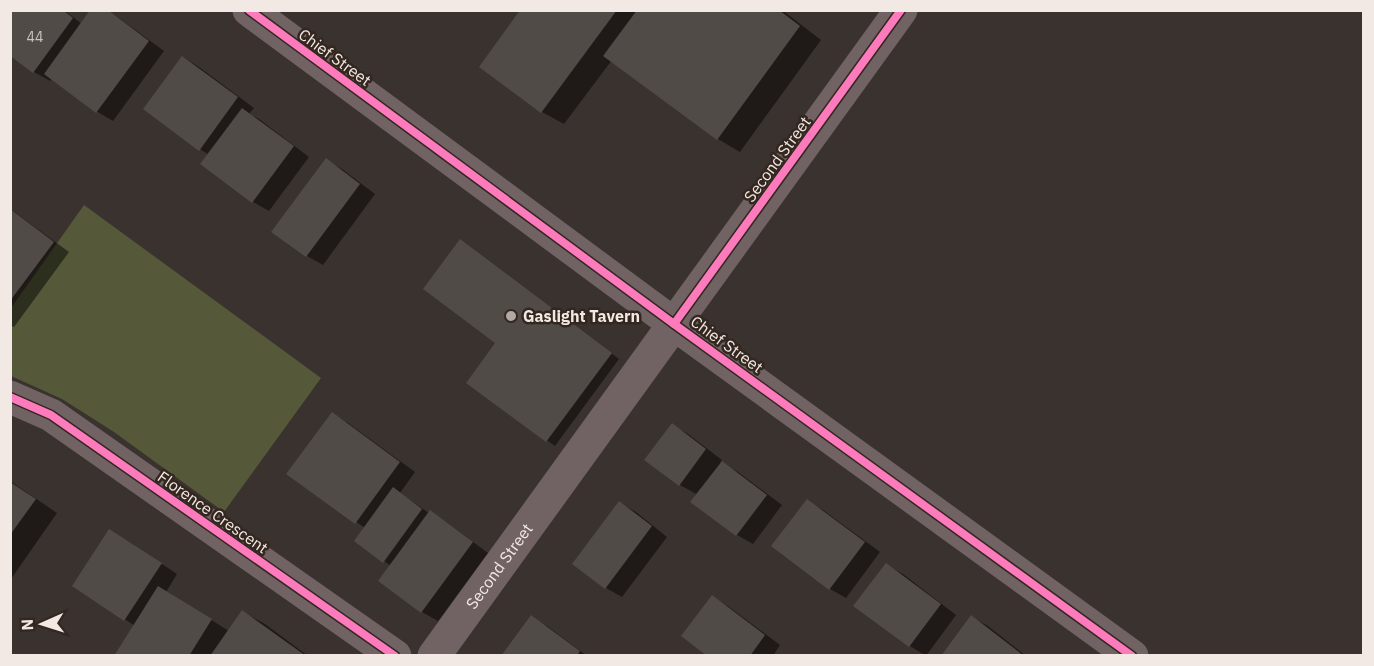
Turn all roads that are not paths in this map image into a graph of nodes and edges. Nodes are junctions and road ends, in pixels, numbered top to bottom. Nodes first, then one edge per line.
1 (249, 10) edge
2 (901, 10) edge
3 (674, 324) junction
4 (10, 397) edge
5 (396, 656) edge
6 (434, 656) edge
7 (1132, 656) edge

1 - 3 street, Chief Street
2 - 3 street, Second Street
3 - 6 street, Second Street
3 - 7 street, Chief Street
4 - 5 street, Florence Crescent

